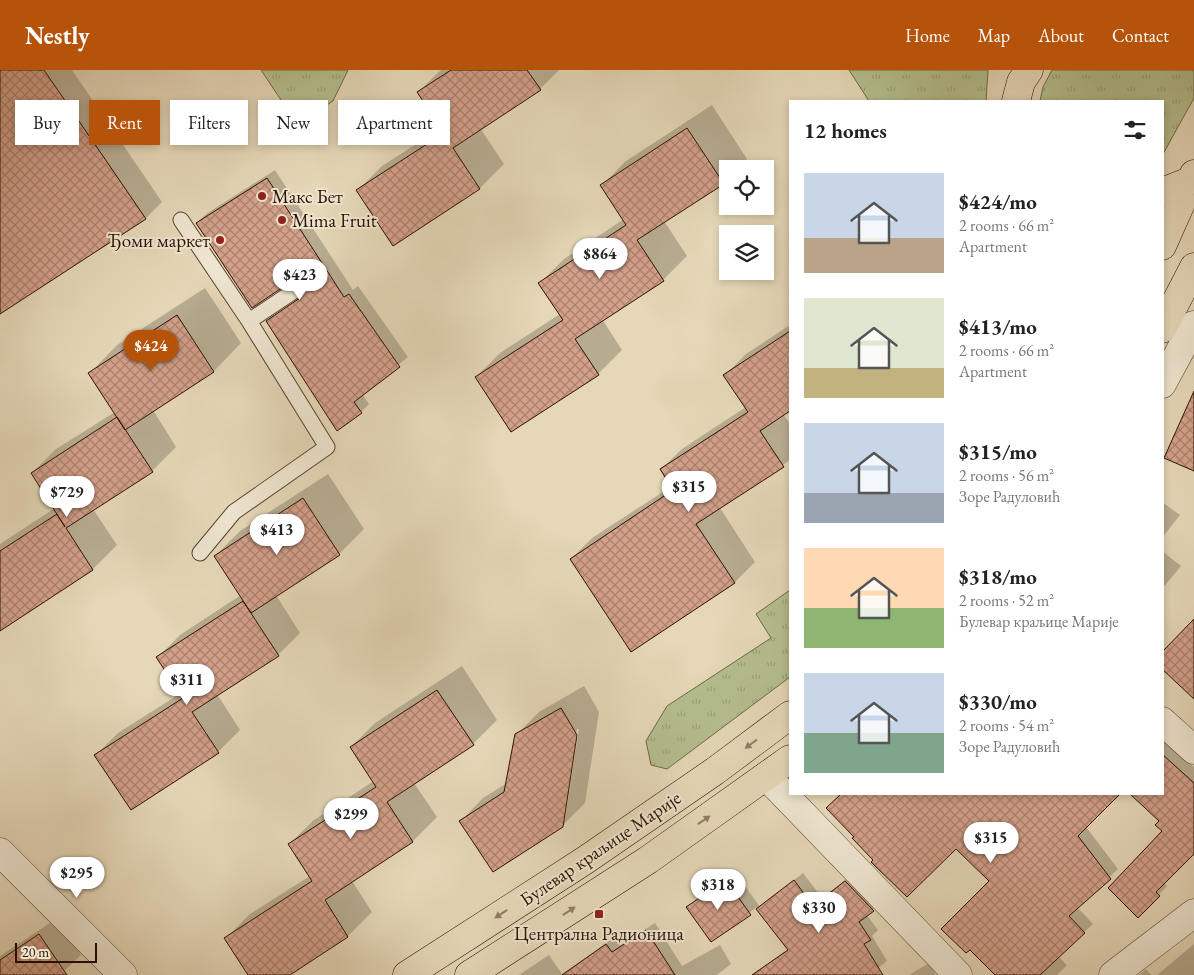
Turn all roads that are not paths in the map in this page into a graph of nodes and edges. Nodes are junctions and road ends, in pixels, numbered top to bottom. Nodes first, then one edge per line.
1 (1192, 177) edge
2 (1164, 191) edge
3 (181, 220) dead end
4 (1164, 241) edge
5 (1194, 267) edge
6 (294, 291) dead end
7 (249, 321) junction
8 (1164, 325) edge
9 (1194, 325) edge
10 (1164, 380) edge
11 (200, 553) dead end
12 (789, 716) edge
13 (1164, 722) edge
14 (1194, 750) edge
15 (789, 760) edge
16 (767, 777) junction
17 (0, 852) edge
18 (1194, 913) edge
19 (123, 975) edge
20 (407, 975) edge
21 (469, 975) edge
22 (958, 975) edge
23 (1113, 975) edge

1 - 2 main road
1 - 4 main road
3 - 7 lane
5 - 8 main road
6 - 7 lane
7 - 11 lane
9 - 10 street
12 -> 20 main road, Булевар краљице Марије
13 - 14 street
15 - 16 main road, Булевар краљице Марије
21 -> 16 main road, Булевар краљице Марије
16 - 22 street
17 - 19 street
18 - 23 street

